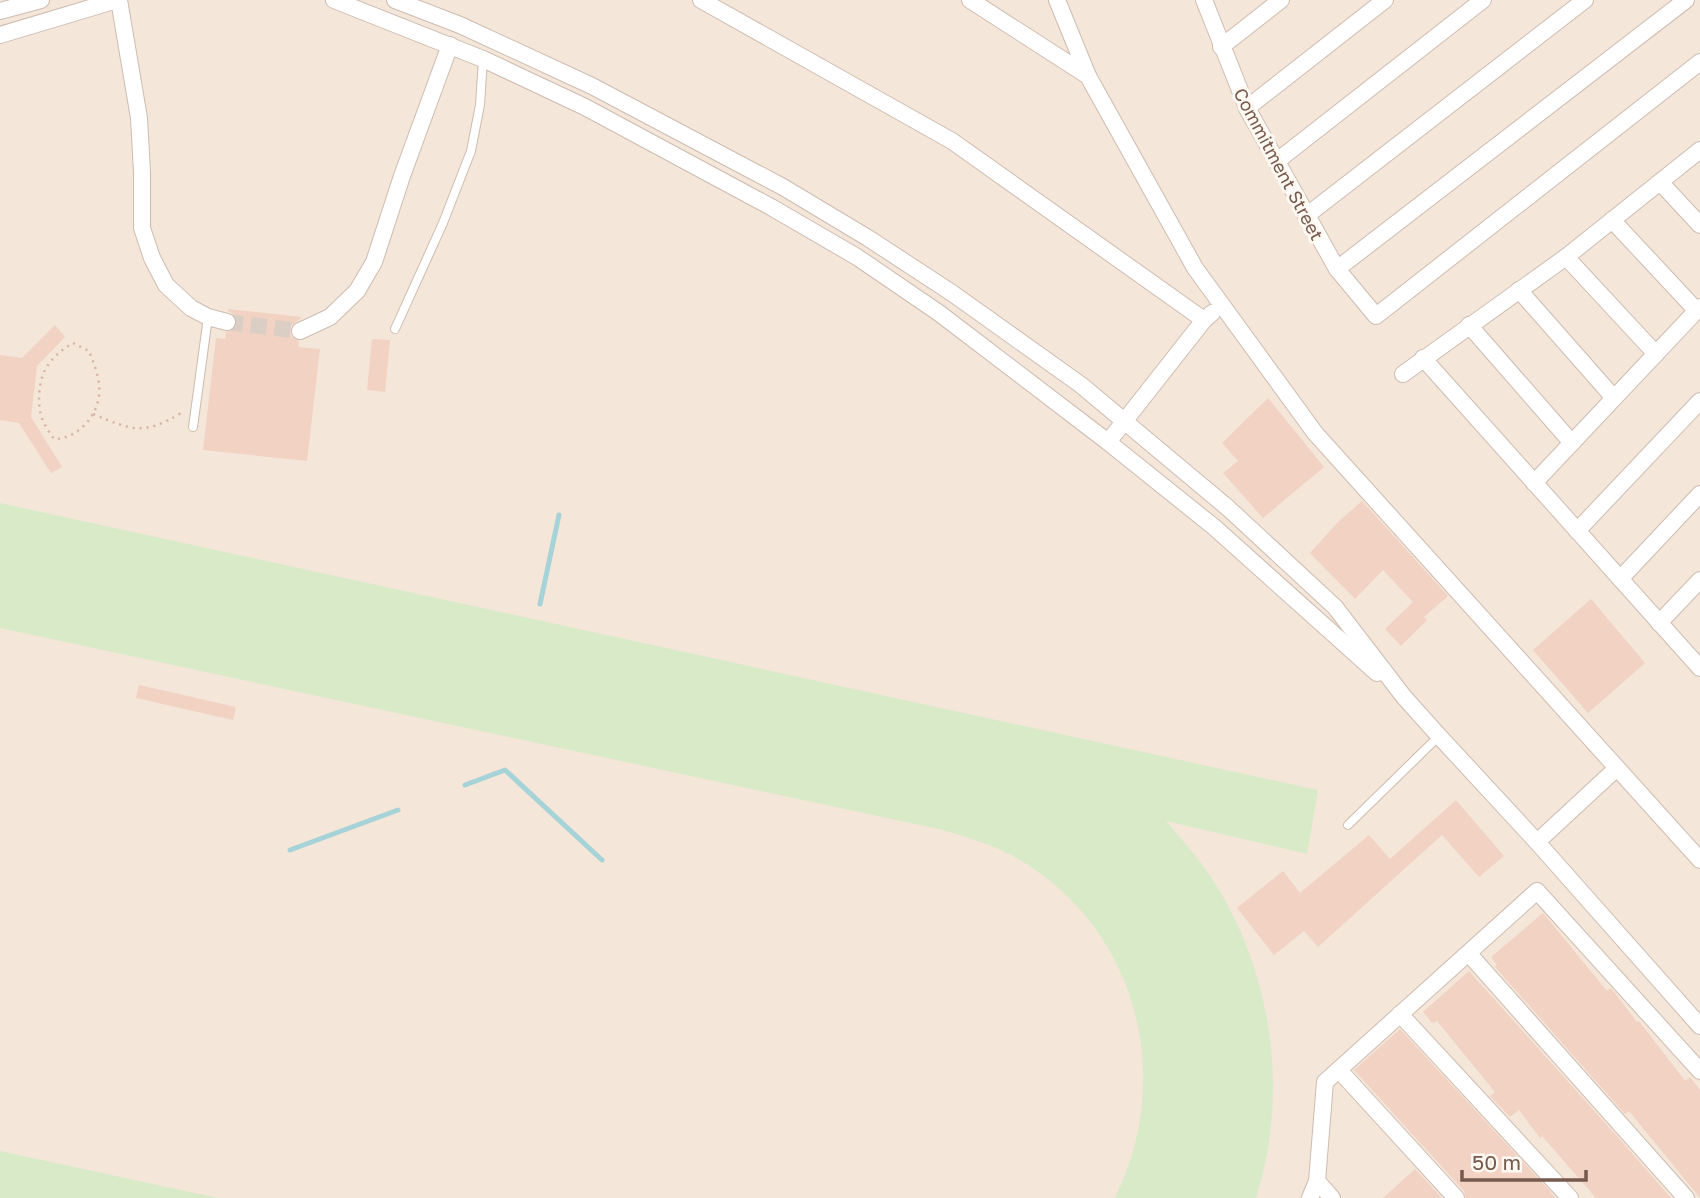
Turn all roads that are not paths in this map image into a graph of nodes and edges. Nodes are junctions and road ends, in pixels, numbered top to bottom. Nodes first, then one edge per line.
1 (41, 0) edge
2 (118, 0) edge
3 (334, 0) edge
4 (395, 0) edge
5 (701, 0) edge
6 (970, 0) edge
7 (1057, 0) edge
8 (1203, 0) edge
9 (1281, 0) edge
10 (1385, 0) edge
11 (1483, 0) edge
12 (1586, 0) edge
13 (1686, 0) edge
14 (0, 11) edge
15 (0, 35) edge
16 (450, 46) junction
17 (1221, 47) junction
18 (483, 59) junction
19 (1700, 62) edge
20 (1088, 76) junction
21 (1247, 108) junction
22 (1700, 150) edge
23 (1277, 161) junction
24 (1660, 182) junction
25 (1306, 216) junction
26 (1612, 220) junction
27 (1700, 225) edge
28 (1566, 257) junction
29 (1337, 269) junction
30 (1519, 290) junction
31 (1222, 306) junction
32 (1698, 309) edge
33 (208, 317) junction
34 (1205, 320) junction
35 (227, 322) tunnel mouth
36 (1469, 325) junction
37 (395, 329) dead end
38 (300, 331) tunnel mouth
39 (1656, 354) junction
40 (1423, 358) junction
41 (1403, 374) dead end
42 (1614, 398) junction
43 (1700, 401) edge
44 (1123, 422) junction
45 (193, 427) dead end
46 (1108, 442) junction
47 (1572, 443) junction
48 (1535, 483) junction
49 (1700, 494) edge
50 (1577, 531) junction
51 (1620, 579) junction
52 (1700, 580) edge
53 (1660, 623) junction
54 (1700, 667) edge
55 (1404, 697) junction
56 (1438, 736) junction
57 (1617, 768) junction
58 (1348, 825) dead end
59 (1537, 842) junction
60 (1700, 860) edge
61 (1469, 954) junction
62 (1400, 1014) junction
63 (1700, 1026) edge
64 (1339, 1070) junction
65 (1700, 1071) edge
66 (1317, 1181) junction
67 (1310, 1198) edge
68 (1332, 1198) edge
69 (1456, 1198) edge
70 (1570, 1198) edge
71 (1686, 1198) edge

1 - 14 street
2 - 15 street
2 - 33 street
3 - 16 street
4 - 44 street
5 - 34 street
6 - 20 street
7 - 20 street
8 - 17 street, Commitment Street
9 - 17 street
10 - 21 street
11 - 23 street
12 - 25 street
13 - 29 street
16 - 18 street
16 - 38 street
17 - 21 street, Commitment Street
18 - 37 lane
18 - 46 street
19 - 29 street, Commitment Street
20 - 31 street
21 - 23 street, Commitment Street
22 - 24 street
23 - 25 street, Commitment Street
24 - 26 street
24 - 27 street
25 - 29 street, Commitment Street
26 - 28 street
26 - 32 street
28 - 30 street
28 - 39 street
30 - 36 street
30 - 42 street
31 - 34 street
31 - 57 street
32 - 39 street
33 - 35 street
33 - 45 lane
34 - 44 street
36 - 40 street
36 - 47 street
39 - 42 street
40 - 41 street
40 - 48 street
42 - 47 street
43 - 50 street
44 - 46 street
44 - 55 street
46 - 55 street
47 - 48 street
48 - 50 street
49 - 51 street
50 - 51 street
51 - 53 street
52 - 53 street
53 - 54 street
55 - 56 street
56 - 58 lane
56 - 59 street
57 - 59 street
57 - 60 street
59 - 63 street
61 - 62 street
61 - 65 street
61 - 71 street
62 - 64 street
62 - 70 street
64 - 66 street
64 - 69 street
66 - 67 street
66 - 68 street

